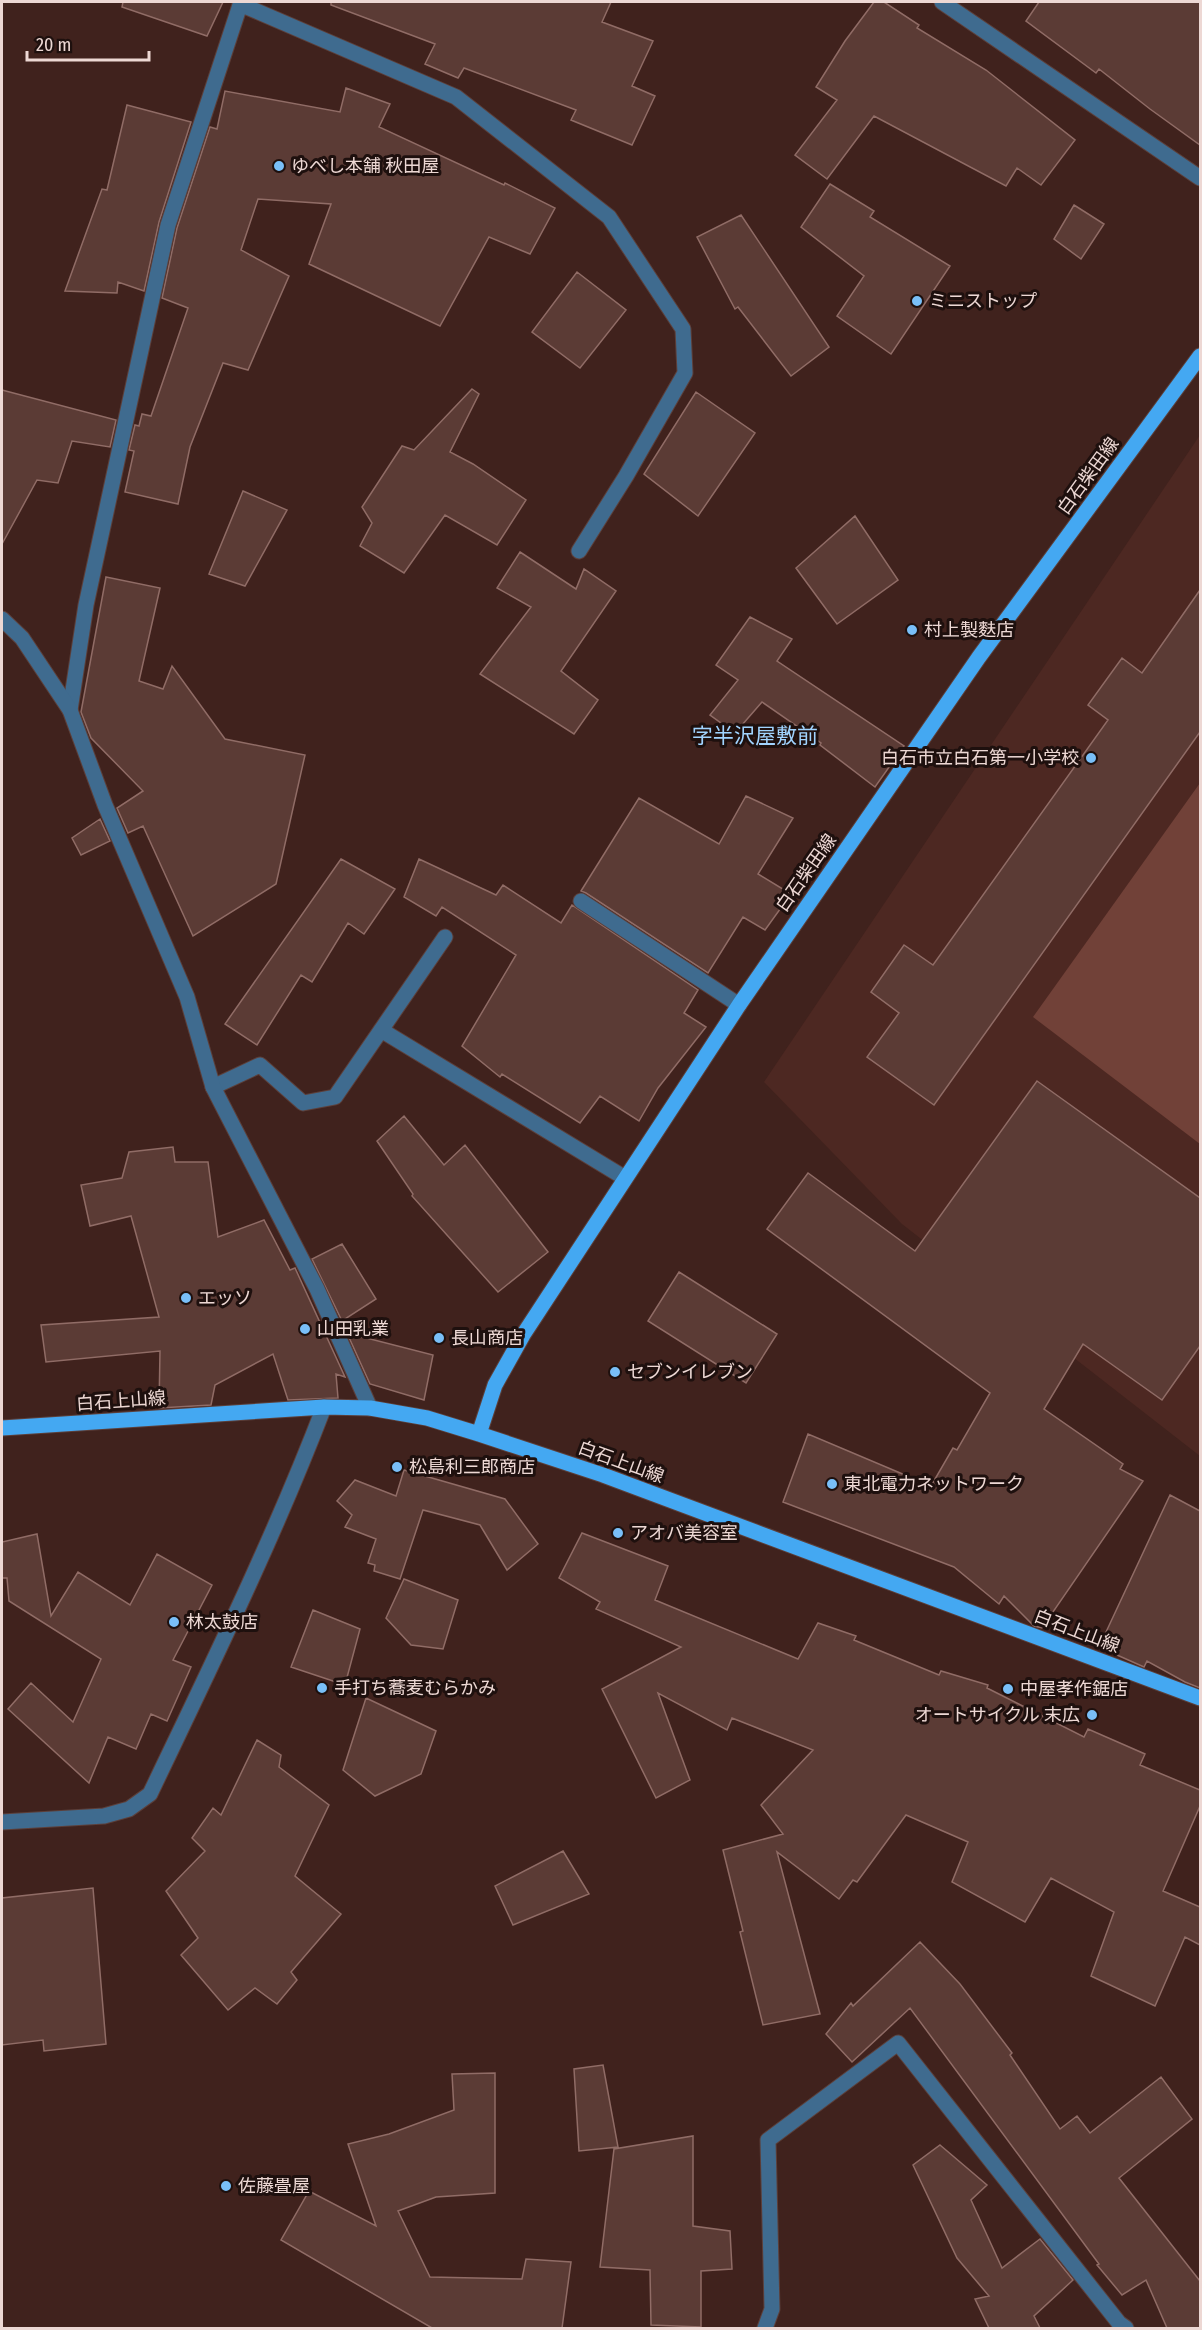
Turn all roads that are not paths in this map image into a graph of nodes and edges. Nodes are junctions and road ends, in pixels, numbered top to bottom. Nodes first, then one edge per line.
1 (942, 2) edge
2 (241, 3) edge
3 (1200, 178) edge
4 (1200, 356) edge
5 (579, 551) dead end
6 (2, 619) edge
7 (70, 710) junction
8 (580, 901) dead end
9 (445, 937) dead end
10 (739, 1005) junction
11 (381, 1030) junction
12 (213, 1087) junction
13 (625, 1178) junction
14 (324, 1407) junction
15 (370, 1408) junction
16 (2, 1428) edge
17 (479, 1434) junction
18 (1200, 1698) edge
19 (2, 1822) edge
20 (765, 2328) edge
21 (1126, 2328) edge

1 - 3 street
2 - 5 street
2 - 7 street
4 - 10 main road, 白石柴田線
6 - 7 street
7 - 12 street
8 - 10 street
9 - 11 street
10 - 13 main road, 白石柴田線
11 - 12 street
11 - 13 street
12 - 15 street
13 - 17 main road, 白石柴田線
14 - 15 main road, 白石上山線
14 - 16 main road, 白石上山線
14 - 19 street
15 - 17 main road, 白石上山線
17 - 18 main road, 白石上山線
20 - 21 street

